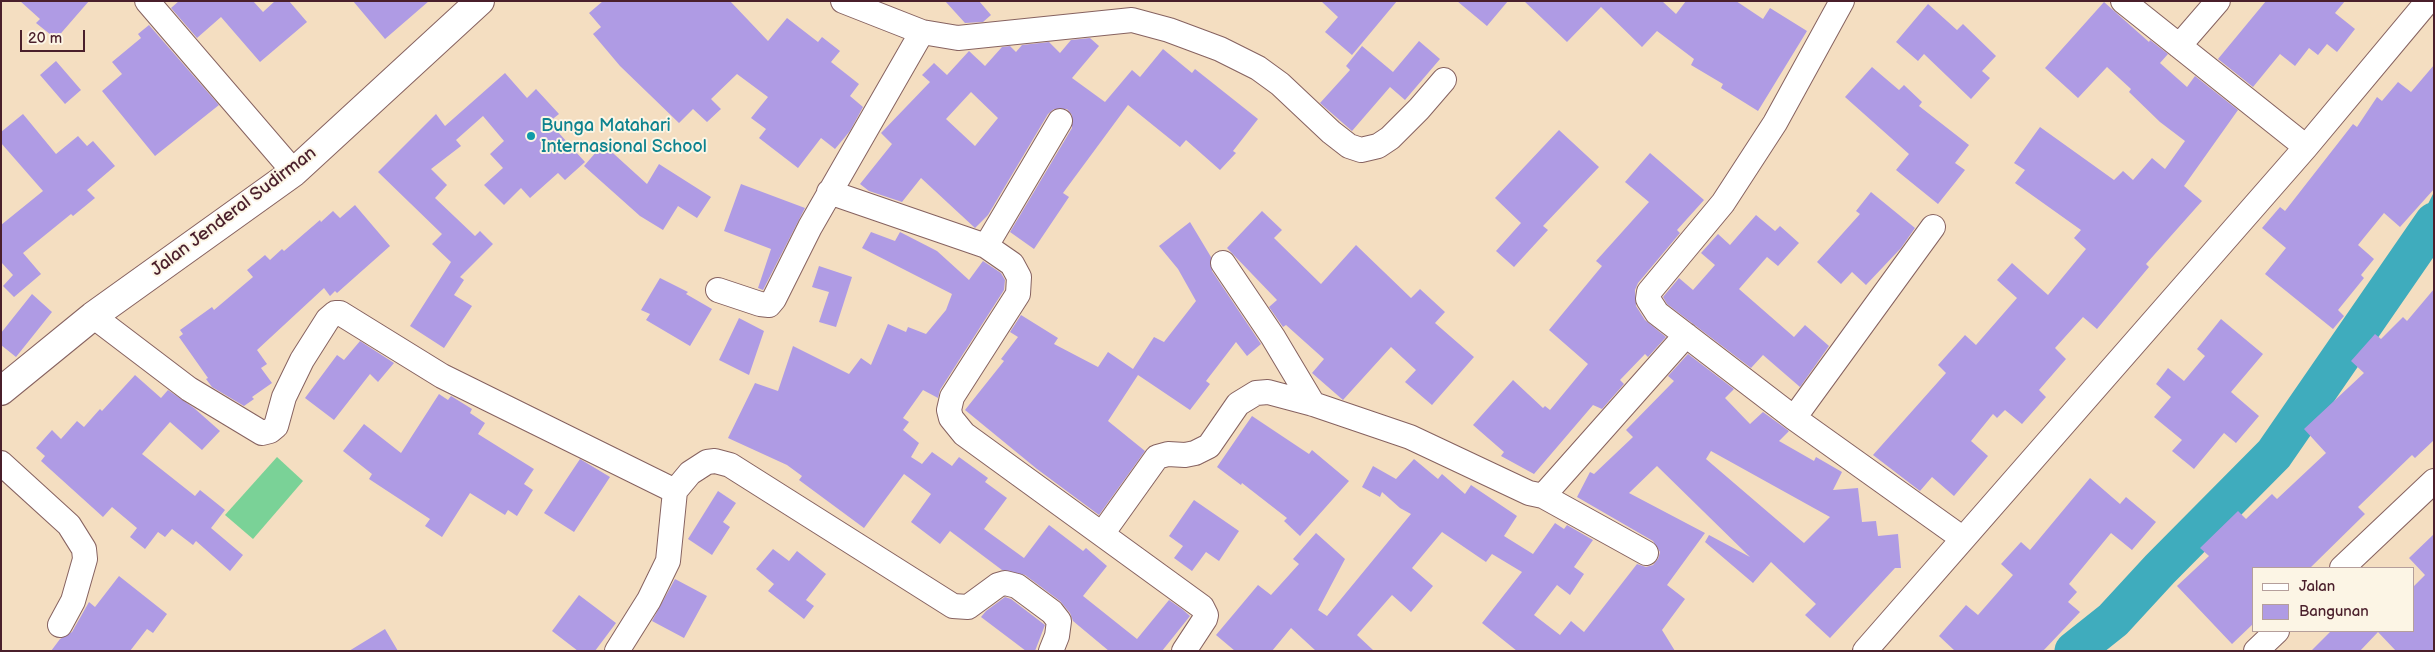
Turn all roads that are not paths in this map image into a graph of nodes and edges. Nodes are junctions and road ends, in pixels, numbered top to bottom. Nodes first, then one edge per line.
1 (147, 1) edge
2 (480, 1) edge
3 (843, 1) edge
4 (1842, 1) edge
5 (2123, 1) edge
6 (2218, 1) edge
7 (2428, 1) edge
8 (922, 32) junction
9 (2179, 46) junction
10 (1444, 80) dead end
11 (1060, 121) dead end
12 (2306, 147) junction
13 (294, 172) junction
14 (829, 192) junction
15 (1932, 226) dead end
16 (986, 246) junction
17 (1223, 263) dead end
18 (718, 290) dead end
19 (93, 316) junction
20 (1686, 335) junction
21 (1, 391) edge
22 (1313, 404) junction
23 (1794, 418) junction
24 (1, 462) edge
25 (2434, 481) edge
26 (675, 491) junction
27 (1542, 496) junction
28 (1102, 534) junction
29 (1962, 538) junction
30 (1646, 553) dead end
31 (2343, 567) edge
32 (60, 625) dead end
33 (2276, 632) edge
34 (617, 651) edge
35 (1051, 651) edge
36 (1184, 651) edge
37 (1865, 651) edge
38 (2256, 651) edge

1 - 13 street
2 - 13 street, Jalan Jenderal Sudirman
3 - 8 street
4 - 20 street
5 - 9 street
6 - 9 street
7 - 12 street
8 - 10 street
8 - 14 street
9 - 12 street
11 - 16 street
12 - 29 street
13 - 19 street, Jalan Jenderal Sudirman
14 - 16 street
14 - 18 street
15 - 23 street
16 - 28 street
17 - 22 street
19 - 21 street, Jalan Jenderal Sudirman
19 - 26 street
20 - 23 street
20 - 27 street
22 - 27 street
22 - 28 street
23 - 29 street
24 - 32 street
25 - 31 street
26 - 34 street
26 - 35 street
27 - 30 street
28 - 36 street
29 - 37 street
33 - 38 street

